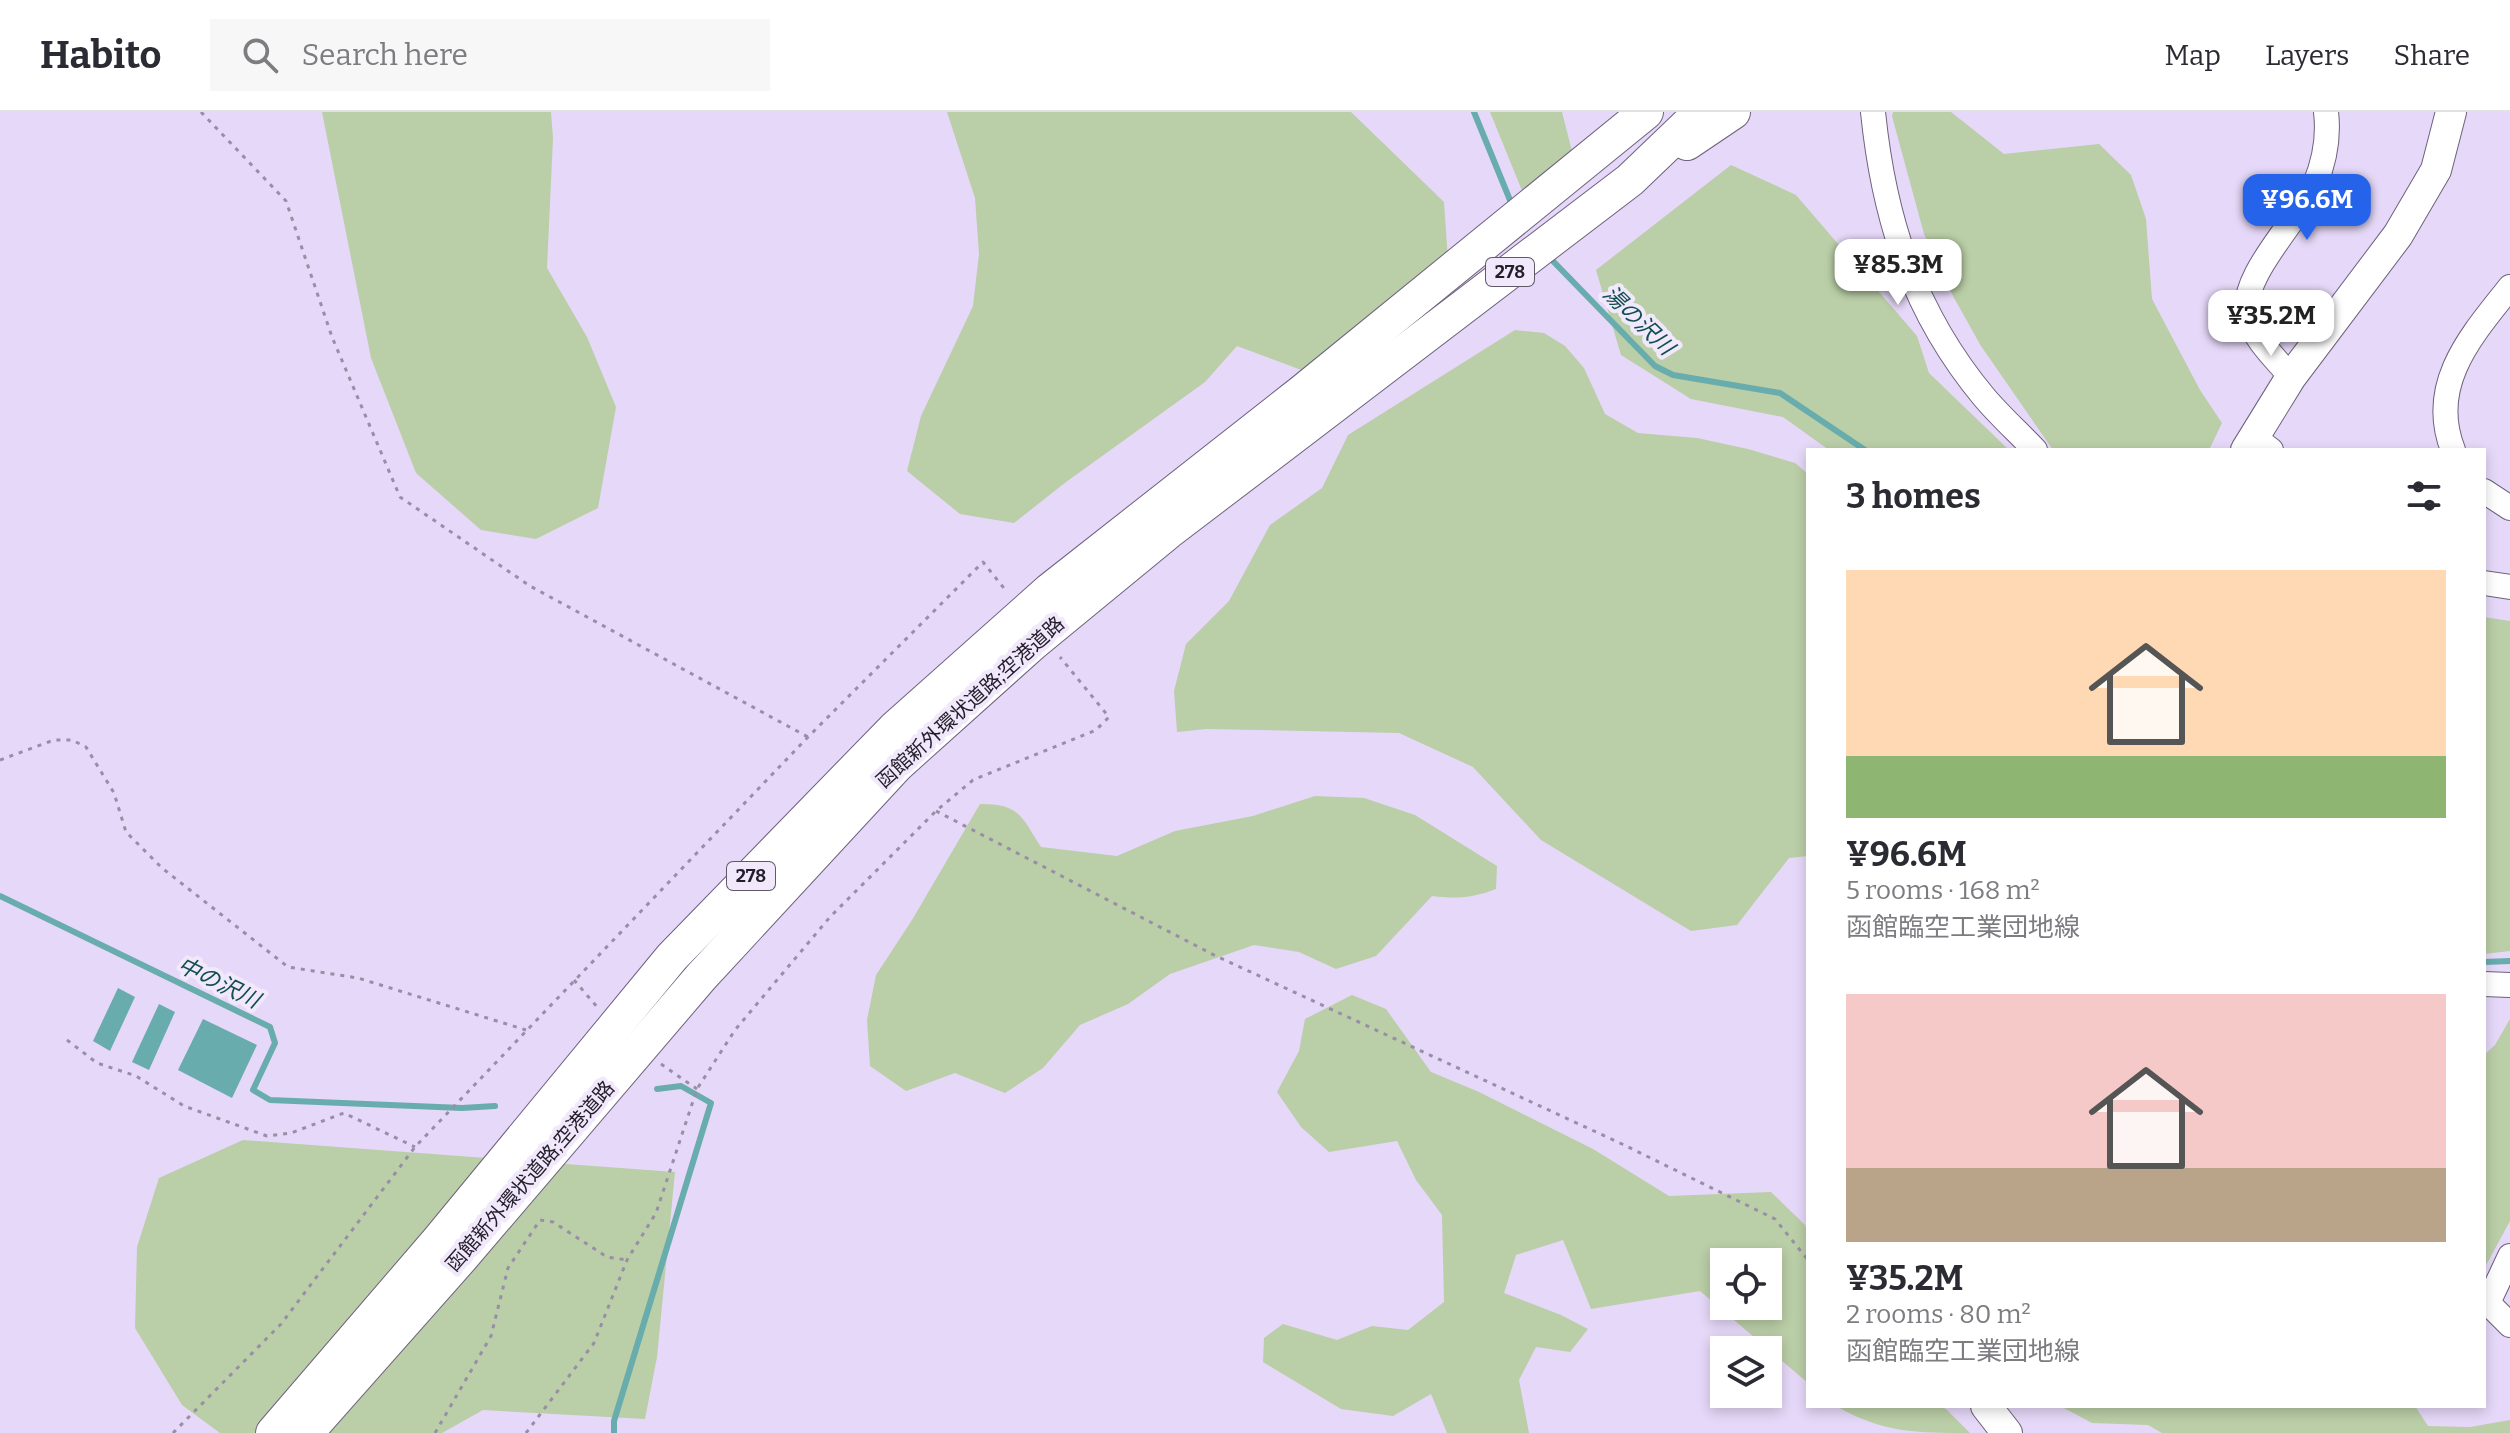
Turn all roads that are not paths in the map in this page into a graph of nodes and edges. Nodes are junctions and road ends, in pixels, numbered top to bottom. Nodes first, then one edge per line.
1 (1635, 112) edge
2 (1646, 112) edge
3 (1733, 112) edge
4 (1873, 112) edge
5 (2326, 112) edge
6 (2451, 112) edge
7 (1696, 124) edge
8 (1609, 144) junction
9 (2510, 287) edge
10 (2291, 377) junction
11 (1314, 403) junction
12 (2257, 446) edge
13 (2033, 448) edge
14 (2453, 448) edge
15 (2486, 492) edge
16 (2510, 508) edge
17 (2486, 583) edge
18 (2510, 587) edge
19 (2510, 1256) edge
20 (2510, 1325) edge
21 (1988, 1408) edge
22 (273, 1433) edge
23 (306, 1433) edge
24 (2007, 1433) edge

1 - 8 highway
2 - 8 highway, 函館新外環状道路;空港道路 / 278
3 - 7 highway, 函館新外環状道路;空港道路
4 - 13 street
5 - 10 street
6 - 10 main road
7 - 11 highway, 函館新外環状道路;空港道路 / 278
8 - 11 highway, 函館新外環状道路;空港道路 / 278
9 - 14 street
10 - 12 main road
11 - 22 highway, 函館新外環状道路;空港道路 / 278
11 - 23 highway, 函館新外環状道路;空港道路 / 278
15 - 16 street
17 - 18 street
19 - 20 street
21 - 24 main road

